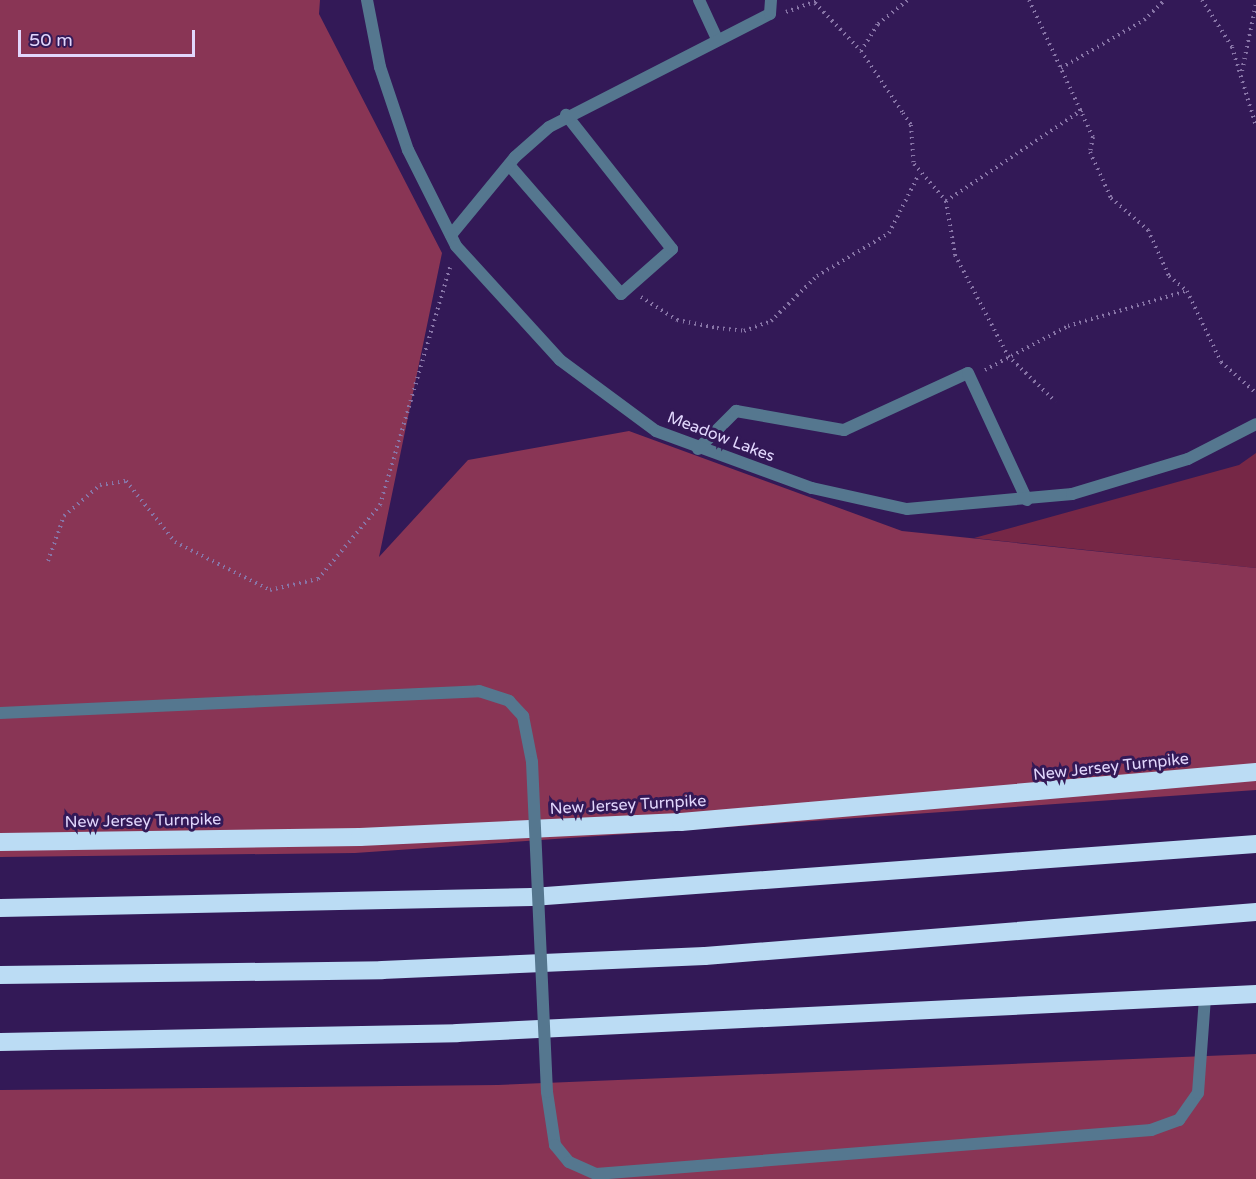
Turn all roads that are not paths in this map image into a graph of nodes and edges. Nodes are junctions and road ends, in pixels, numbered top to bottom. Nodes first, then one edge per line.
1 (367, 0) edge
2 (699, 0) edge
3 (771, 0) edge
4 (717, 39) junction
5 (566, 115) junction
6 (509, 165) junction
7 (454, 241) junction
8 (1256, 424) edge
9 (698, 449) junction
10 (1027, 500) junction
11 (0, 713) edge
12 (1256, 772) edge
13 (0, 842) edge
14 (1256, 844) edge
15 (0, 908) edge
16 (1256, 912) edge
17 (0, 975) edge
18 (1256, 994) edge
19 (1205, 997) junction
20 (0, 1042) edge

1 - 7 street, Meadow Lakes
2 - 4 street
3 - 4 street
4 - 5 street
5 - 6 street
5 - 6 street
6 - 7 street
7 - 9 street, Meadow Lakes
8 - 10 street, Meadow Lakes
9 - 10 street, Meadow Lakes
9 - 10 street
11 - 19 street, bridge
12 - 13 highway, New Jersey Turnpike
14 - 15 highway
16 - 17 highway
18 - 19 highway
19 - 20 highway

